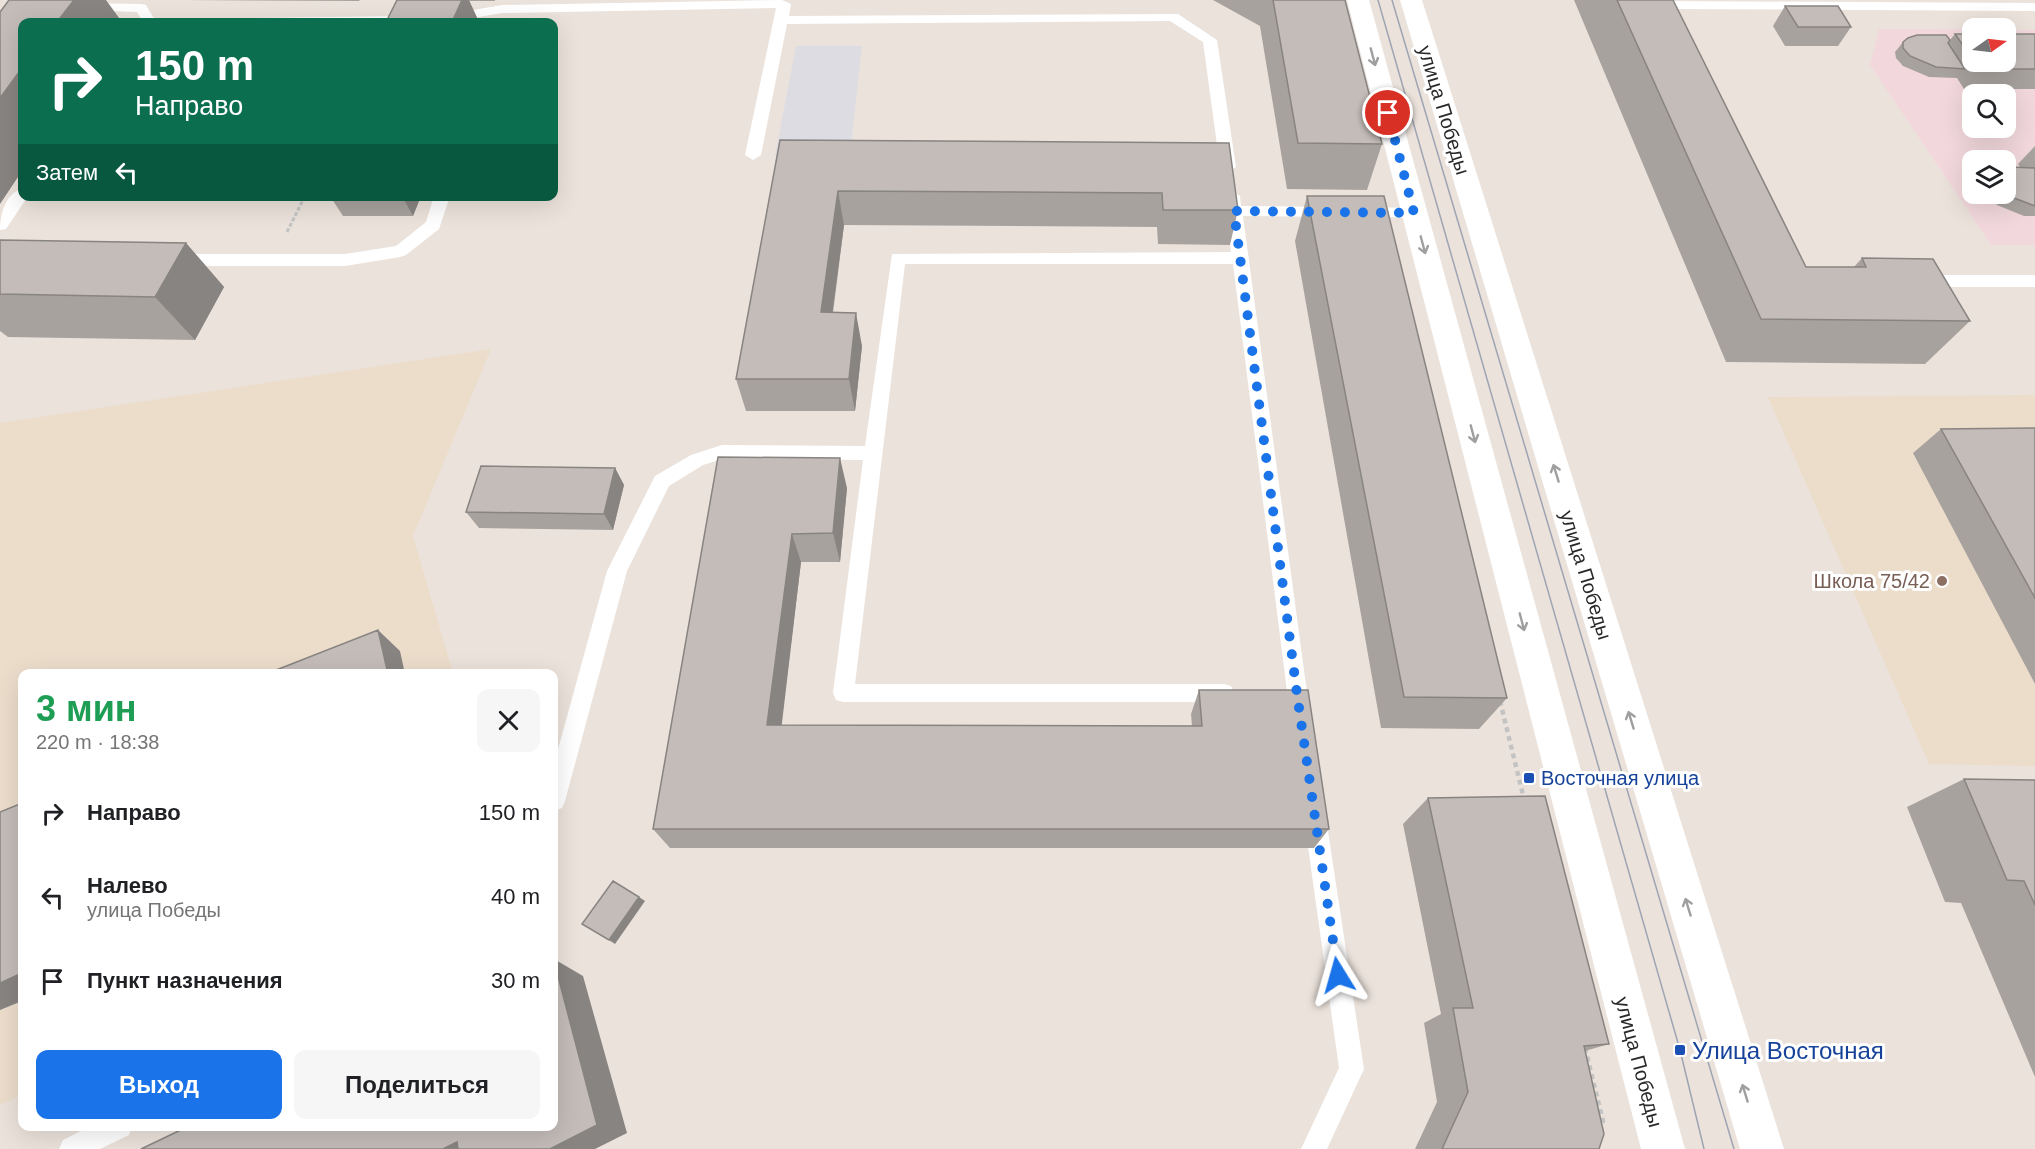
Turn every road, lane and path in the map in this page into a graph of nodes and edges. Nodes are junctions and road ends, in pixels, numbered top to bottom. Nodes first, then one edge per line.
1 (1358, 0) edge
2 (1411, 0) edge
3 (1965, 3) edge
4 (144, 4) edge
5 (65, 6) edge
6 (2035, 7) edge
7 (784, 8) edge
8 (499, 16) edge
9 (149, 18) edge
10 (464, 18) edge
11 (1673, 26) edge
12 (753, 155) dead end
13 (18, 200) edge
14 (302, 201) edge
15 (440, 201) edge
16 (1234, 211) junction
17 (1414, 213) junction
18 (0, 225) edge
19 (1238, 258) junction
20 (154, 260) edge
21 (273, 260) junction
22 (2035, 280) edge
23 (1903, 281) edge
24 (872, 453) junction
25 (1237, 693) edge
26 (1273, 694) edge
27 (1297, 694) junction
28 (1302, 729) edge
29 (558, 786) edge
30 (1312, 799) edge
31 (110, 1131) edge
32 (72, 1149) edge
33 (1314, 1149) edge
34 (1663, 1149) edge
35 (1762, 1149) edge

1 -> 17 main road, улица Победы
35 -> 2 main road, улица Победы
3 - 6 lane
3 - 11 lane
4 - 5 lane
4 - 9 lane
7 - 8 lane
7 - 12 lane
7 - 16 lane
8 - 10 lane
13 - 18 lane
14 - 21 path
15 - 21 lane
16 - 17 lane
16 - 19 lane
17 -> 34 main road, улица Победы
19 - 24 lane
19 - 27 lane
20 - 21 lane
22 - 23 lane
24 - 25 lane
24 - 29 lane
26 - 27 lane
27 - 28 lane
30 - 33 lane
31 - 32 lane

